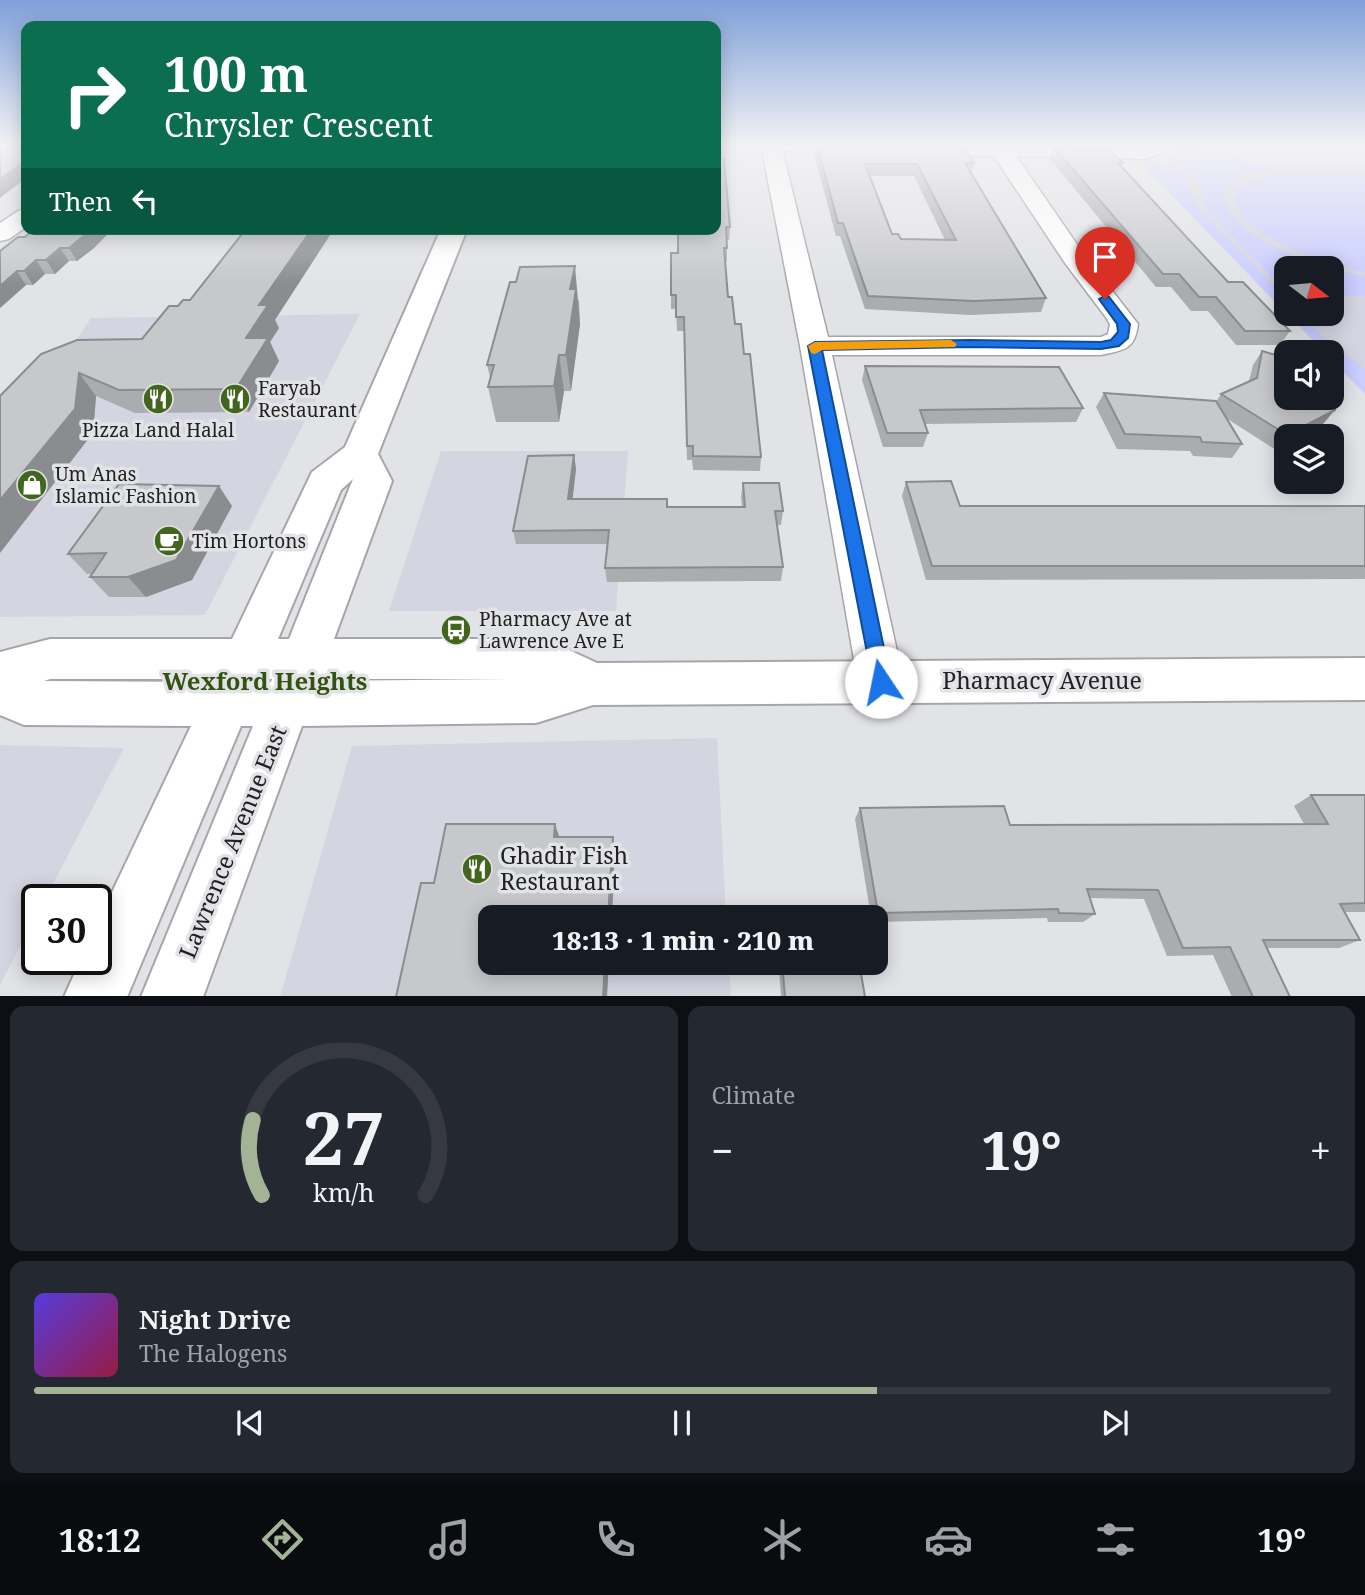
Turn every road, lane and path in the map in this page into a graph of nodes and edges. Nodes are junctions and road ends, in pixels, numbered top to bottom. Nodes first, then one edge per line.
1 (781, 191) edge
2 (1029, 191) edge
3 (21, 219) edge
4 (0, 234) edge
5 (451, 235) edge
6 (815, 346) junction
7 (360, 454) junction
8 (0, 673) edge
9 (1365, 679) edge
10 (235, 682) junction
11 (295, 682) junction
12 (881, 682) junction
13 (0, 691) edge
14 (95, 996) edge
15 (172, 996) edge

1 - 6 street
2 - 6 street
3 - 4 street
5 - 7 main road
6 - 12 street
7 - 10 main road
7 - 11 main road, Lawrence Avenue East
8 - 10 main road, Pharmacy Avenue
9 - 12 main road, Pharmacy Avenue
10 - 11 main road, Pharmacy Avenue
10 - 13 main road, Pharmacy Avenue
10 - 14 main road
11 - 12 main road, Pharmacy Avenue
11 - 15 main road, Lawrence Avenue East

